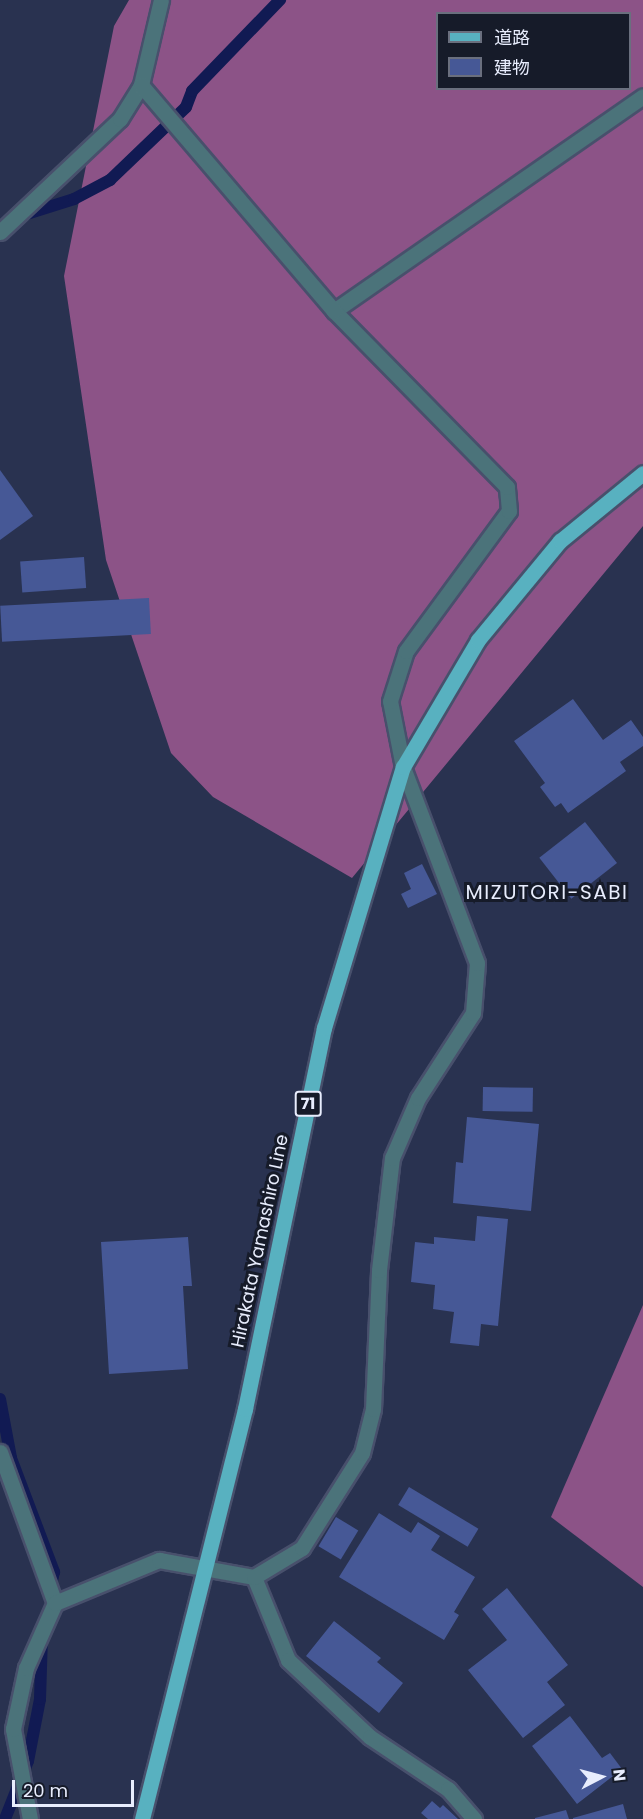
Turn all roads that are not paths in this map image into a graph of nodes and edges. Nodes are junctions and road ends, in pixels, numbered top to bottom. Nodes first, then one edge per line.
1 (161, 0) edge
2 (141, 85) junction
3 (643, 96) edge
4 (0, 232) edge
5 (334, 311) junction
6 (643, 473) edge
7 (403, 767) junction
8 (0, 1452) edge
9 (204, 1570) junction
10 (254, 1577) junction
11 (55, 1604) junction
12 (30, 1819) edge
13 (142, 1819) edge
14 (474, 1819) edge

1 - 2 street
2 - 4 street
2 - 5 street
3 - 5 street
5 - 7 street
6 - 7 main road, Hirakata Yamashiro Line / 71
7 - 9 main road, Hirakata Yamashiro Line / 71
7 - 10 street
8 - 11 street
9 - 10 street
9 - 11 street
9 - 13 main road, Hirakata Yamashiro Line / 71
10 - 14 street
11 - 12 street

